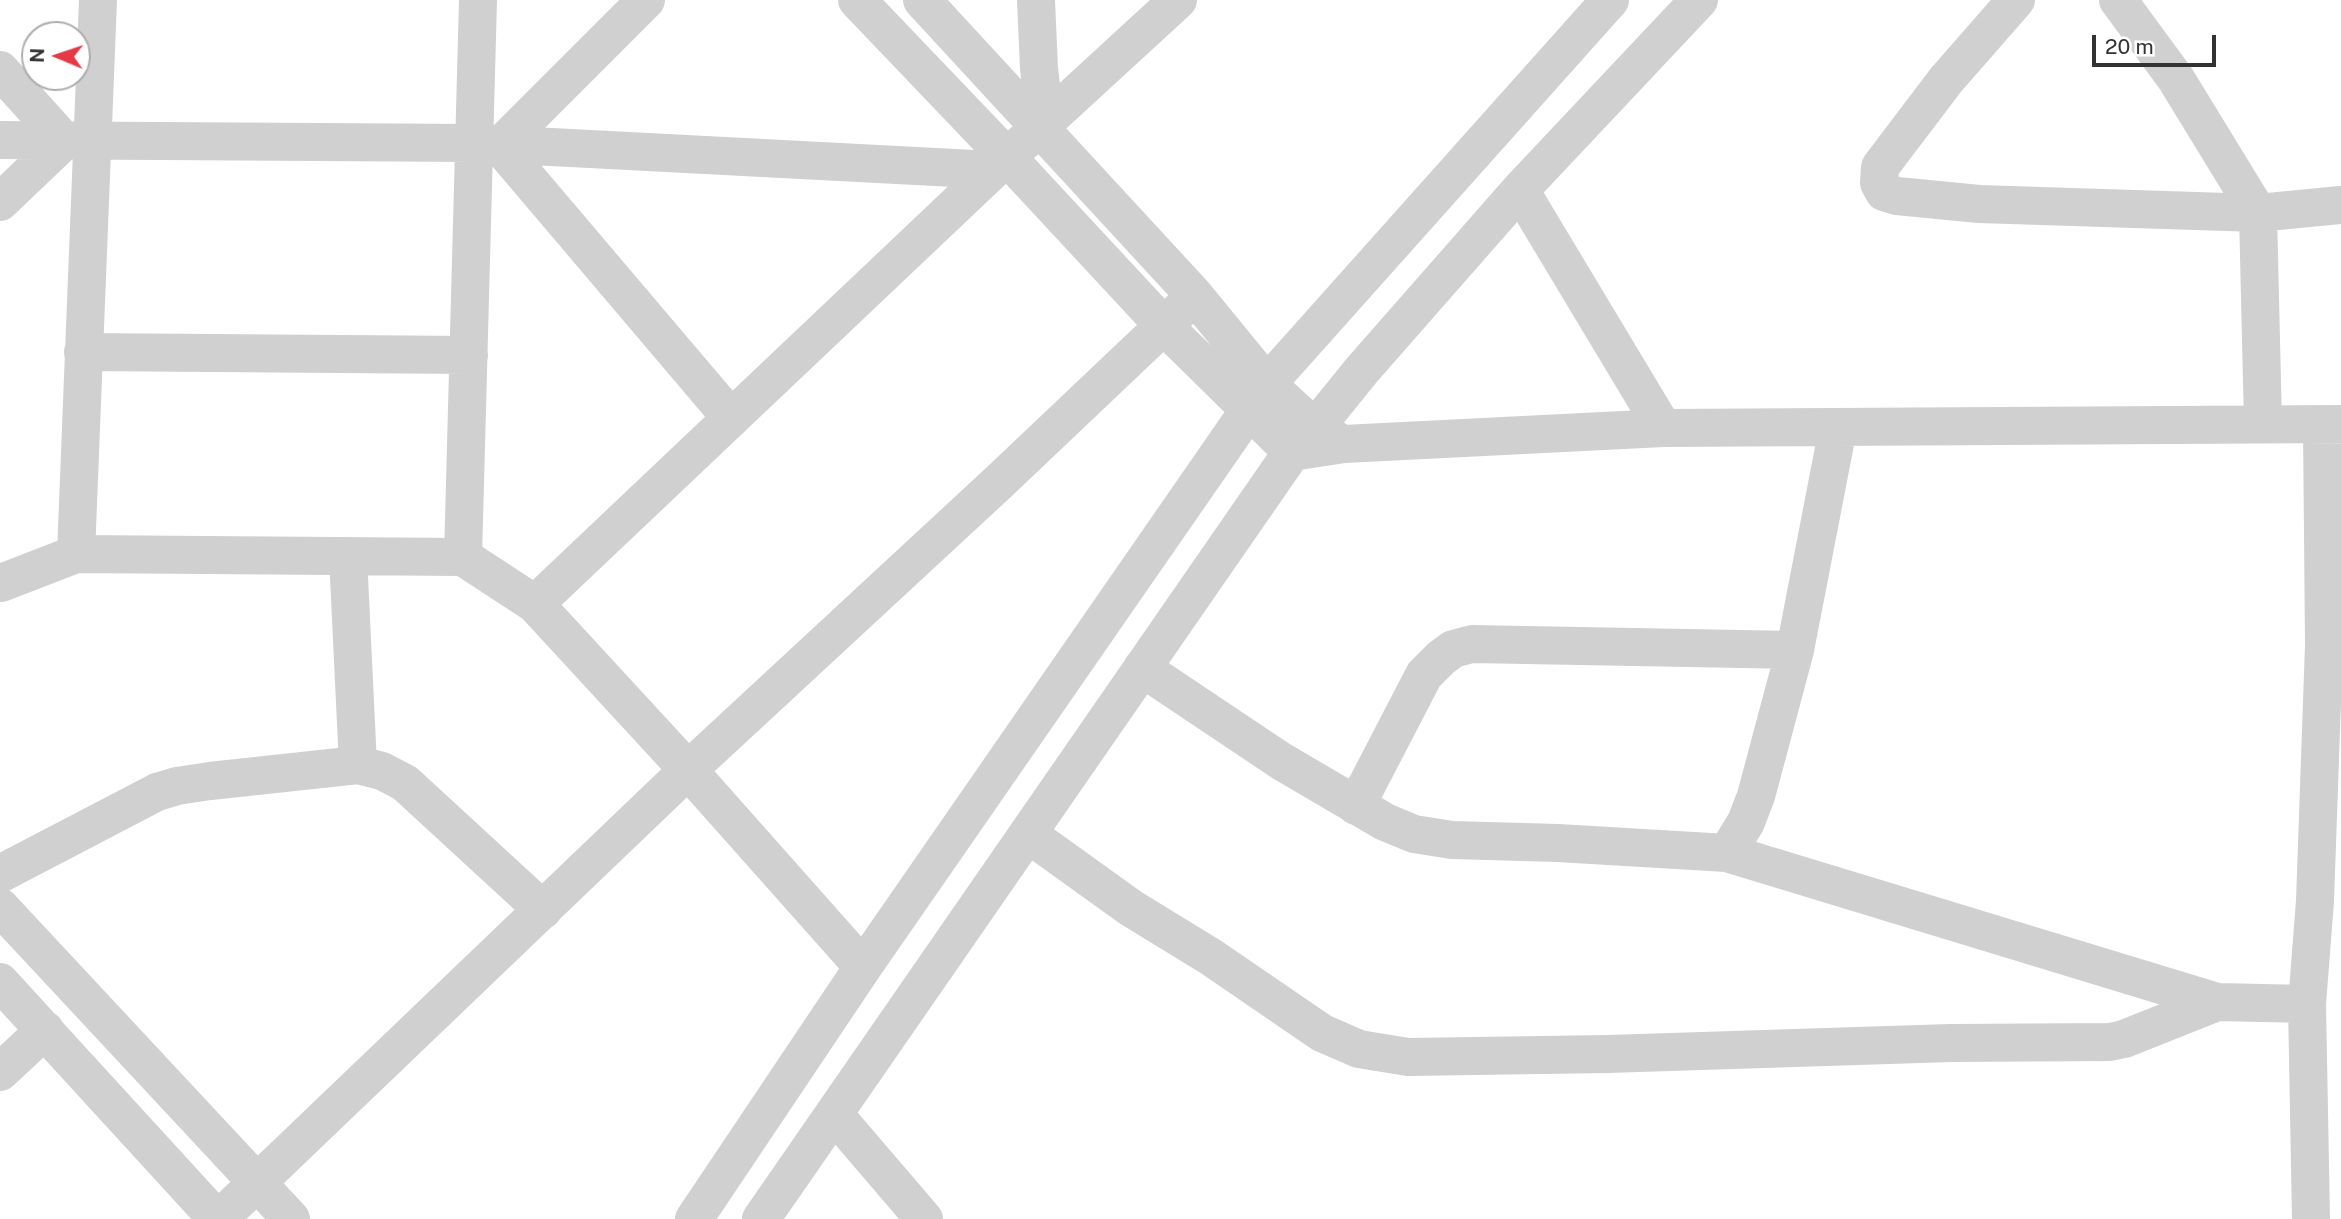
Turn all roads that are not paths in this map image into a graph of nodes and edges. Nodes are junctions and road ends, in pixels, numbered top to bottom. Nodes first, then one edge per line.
1 (98, 0) edge
2 (478, 0) edge
3 (646, 0) edge
4 (857, 0) edge
5 (922, 0) edge
6 (1036, 0) edge
7 (1178, 0) edge
8 (1610, 0) edge
9 (1699, 0) edge
10 (2016, 0) edge
11 (2118, 0) edge
12 (0, 70) edge
13 (1042, 124) junction
14 (0, 140) edge
15 (78, 141) junction
16 (488, 144) junction
17 (1000, 164) junction
18 (1520, 191) junction
19 (0, 202) edge
20 (2341, 205) edge
21 (2258, 213) junction
22 (1195, 296) junction
23 (1164, 326) junction
24 (83, 352) junction
25 (469, 355) junction
26 (1258, 397) junction
27 (731, 418) junction
28 (2263, 424) junction
29 (2332, 424) edge
30 (1663, 428) junction
31 (1838, 428) junction
32 (1317, 441) junction
33 (76, 554) junction
34 (348, 556) junction
35 (463, 557) junction
36 (0, 583) edge
37 (535, 604) junction
38 (2332, 645) edge
39 (1795, 650) junction
40 (1142, 667) junction
41 (358, 765) junction
42 (688, 770) junction
43 (1356, 806) junction
44 (1028, 834) junction
45 (1727, 853) junction
46 (0, 874) edge
47 (2328, 901) edge
48 (0, 907) edge
49 (542, 910) junction
50 (863, 967) junction
51 (0, 982) edge
52 (2217, 1002) junction
53 (2307, 1004) junction
54 (45, 1030) junction
55 (0, 1072) edge
56 (834, 1114) junction
57 (257, 1183) junction
58 (218, 1219) edge
59 (291, 1219) edge
60 (694, 1219) edge
61 (761, 1219) edge
62 (924, 1219) edge
63 (2311, 1219) edge

1 - 15 street
2 - 16 street
3 - 16 street
4 - 17 street
5 - 13 street
6 - 13 street
7 - 13 street
8 - 26 street
9 - 18 street
10 - 21 street
11 - 21 street
12 - 15 street
13 - 17 street
13 - 22 street
14 - 15 street
15 - 16 street
15 - 19 street
15 - 24 street
16 - 17 street
16 - 25 street
16 - 27 street
17 - 23 street
17 - 27 street
18 - 30 street
18 - 32 street
20 - 21 street
21 - 28 street
22 - 23 street
22 - 26 street
23 - 26 street
23 - 42 street
24 - 25 street
24 - 33 street
25 - 35 street
26 - 32 street
26 - 50 street
27 - 37 street
28 - 29 street
28 - 31 street
29 - 38 street
30 - 31 street
30 - 32 street
31 - 39 street
32 - 40 street
33 - 34 street
33 - 36 street
34 - 35 street
34 - 41 street
35 - 37 street
37 - 42 street
38 - 47 street
39 - 43 street
39 - 45 street
40 - 43 street
40 - 44 street
41 - 46 street
41 - 49 street
42 - 49 street
42 - 50 street
43 - 45 street
44 - 52 street
44 - 56 street
45 - 52 street
47 - 53 street
48 - 57 street
49 - 57 street
50 - 60 street
51 - 54 street
52 - 53 street
53 - 63 street
54 - 55 street
54 - 58 street
56 - 61 street
56 - 62 street
57 - 58 street
57 - 59 street

